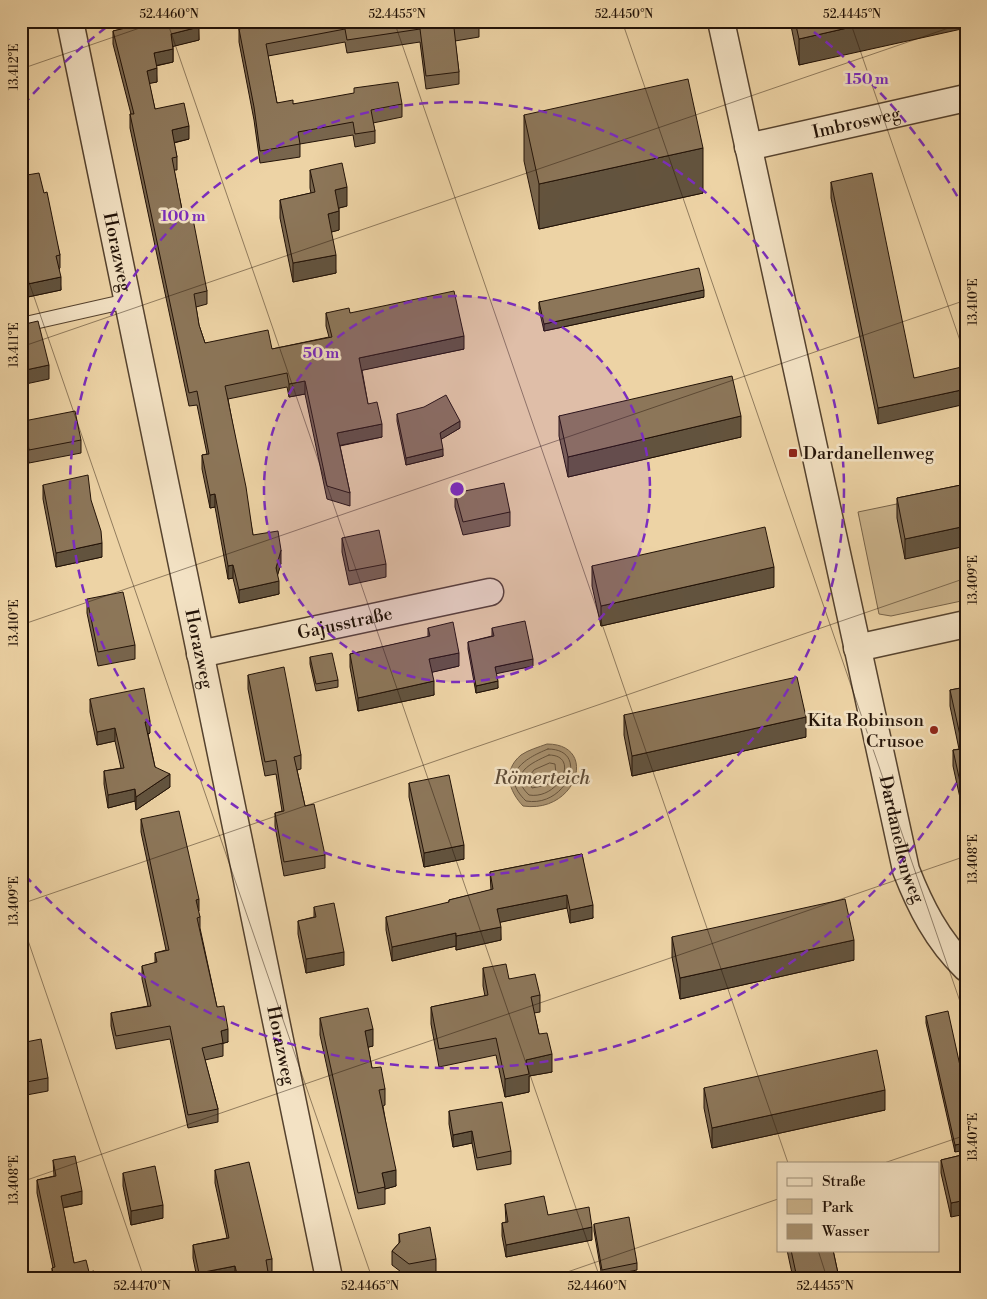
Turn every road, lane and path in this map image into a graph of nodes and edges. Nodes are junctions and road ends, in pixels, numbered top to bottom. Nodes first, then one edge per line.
1 (70, 21) edge
2 (721, 21) edge
3 (966, 98) edge
4 (748, 147) junction
5 (127, 301) junction
6 (21, 325) edge
7 (490, 592) dead end
8 (966, 624) edge
9 (857, 648) junction
10 (200, 654) junction
11 (966, 968) edge
12 (329, 1278) edge

1 - 5 street, Horazweg
2 - 4 street, Dardanellenweg
3 - 4 street, Imbrosweg
4 - 9 street, Dardanellenweg
5 - 6 lane
5 - 10 street, Horazweg
7 - 10 street, Gajusstraße
8 - 9 street
9 - 11 street, Dardanellenweg
10 - 12 street, Horazweg

